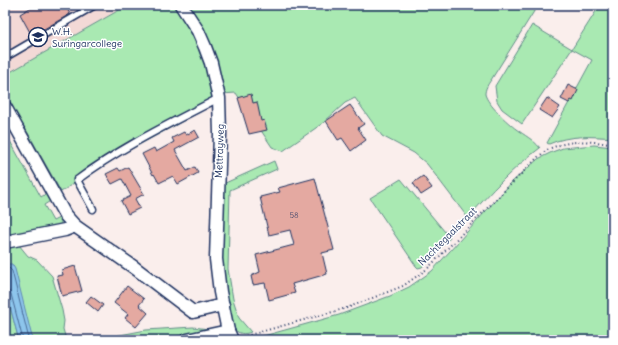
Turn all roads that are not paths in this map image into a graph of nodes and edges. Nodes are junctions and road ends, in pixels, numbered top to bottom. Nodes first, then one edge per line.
1 (95, 5) edge
2 (181, 5) edge
3 (9, 55) dead end
4 (219, 98) junction
5 (5, 107) edge
6 (93, 209) dead end
7 (75, 226) junction
8 (5, 242) edge
9 (223, 305) junction
10 (230, 337) edge
11 (187, 340) edge

1 - 3 lane
2 - 4 street, Mettrayweg
4 - 6 lane
4 - 9 street, Mettrayweg
5 - 7 street
7 - 8 street
7 - 9 street
9 - 10 street, Mettrayweg
10 - 11 street

